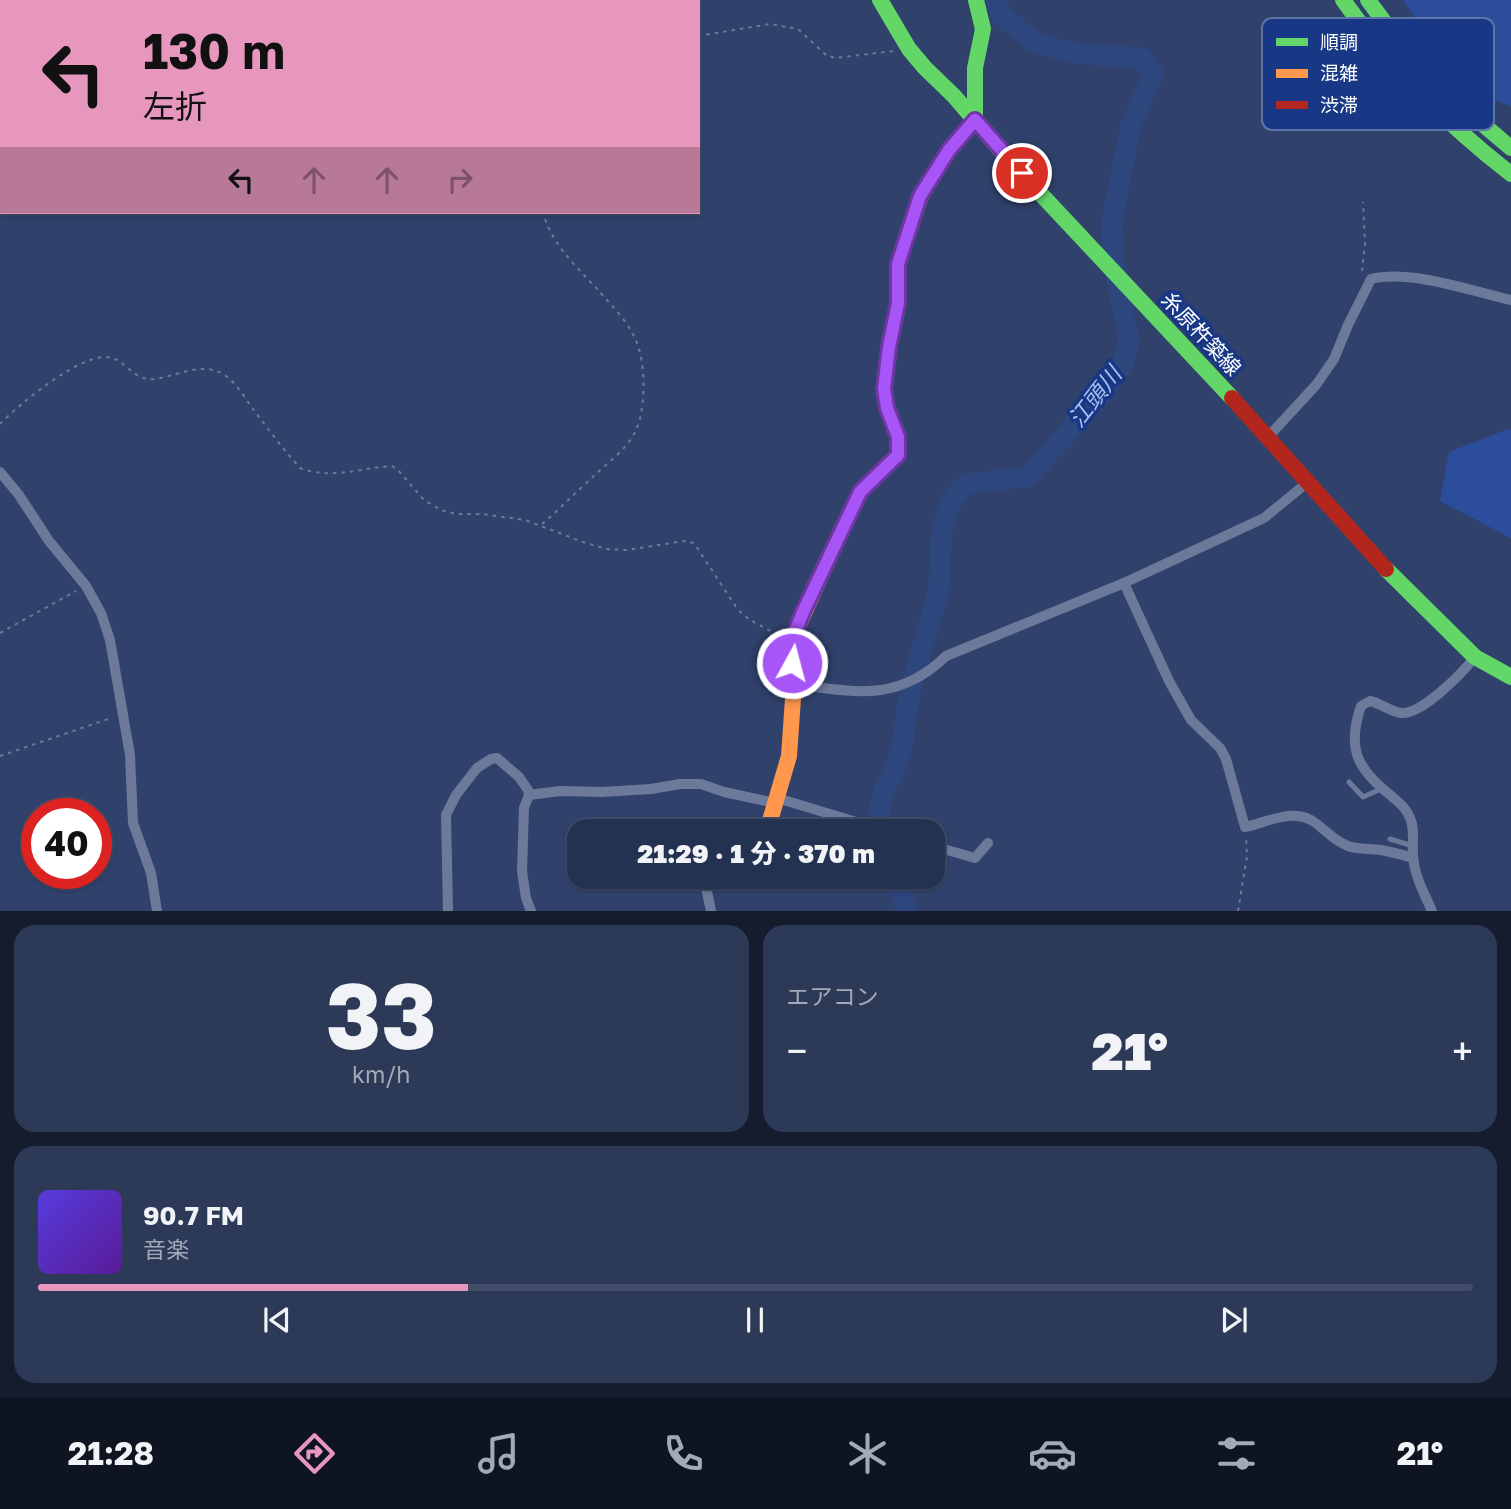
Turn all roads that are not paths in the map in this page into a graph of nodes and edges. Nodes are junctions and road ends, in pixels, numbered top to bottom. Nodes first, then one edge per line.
1 (880, 0) edge
2 (976, 0) edge
3 (1343, 0) edge
4 (1368, 0) edge
5 (1357, 18) edge
6 (1382, 18) edge
7 (975, 120) junction
8 (1457, 130) edge
9 (1488, 130) edge
10 (1511, 148) edge
11 (1511, 174) edge
12 (1511, 300) edge
13 (1268, 437) junction
14 (0, 472) edge
15 (1308, 482) junction
16 (1124, 583) junction
17 (1475, 657) junction
18 (1511, 677) edge
19 (794, 684) junction
20 (1349, 782) dead end
21 (1381, 789) junction
22 (529, 795) junction
23 (776, 800) junction
24 (770, 819) edge
25 (844, 819) edge
26 (1390, 839) dead end
27 (988, 842) dead end
28 (1413, 846) junction
29 (945, 849) edge
30 (1413, 858) junction
31 (706, 889) edge
32 (157, 911) edge
33 (448, 911) edge
34 (531, 911) edge
35 (710, 911) edge
36 (1432, 911) edge

1 - 7 main road, 糸原杵築線
2 - 7 main road
3 - 5 main road
4 - 6 main road
7 - 13 main road, 糸原杵築線
7 - 19 main road
8 - 11 main road
9 - 10 main road
12 - 13 street
13 - 15 main road, 糸原杵築線
14 - 32 street
15 - 16 street
15 - 17 main road, 糸原杵築線
16 - 19 street
16 - 30 street
17 - 18 main road, 糸原杵築線
17 - 21 street
19 - 23 main road
20 - 21 lane
21 - 28 street
22 - 23 street
22 - 33 street
22 - 34 street
23 - 24 main road
23 - 25 street
26 - 28 lane
27 - 29 street
28 - 30 street
30 - 36 street
31 - 35 street

